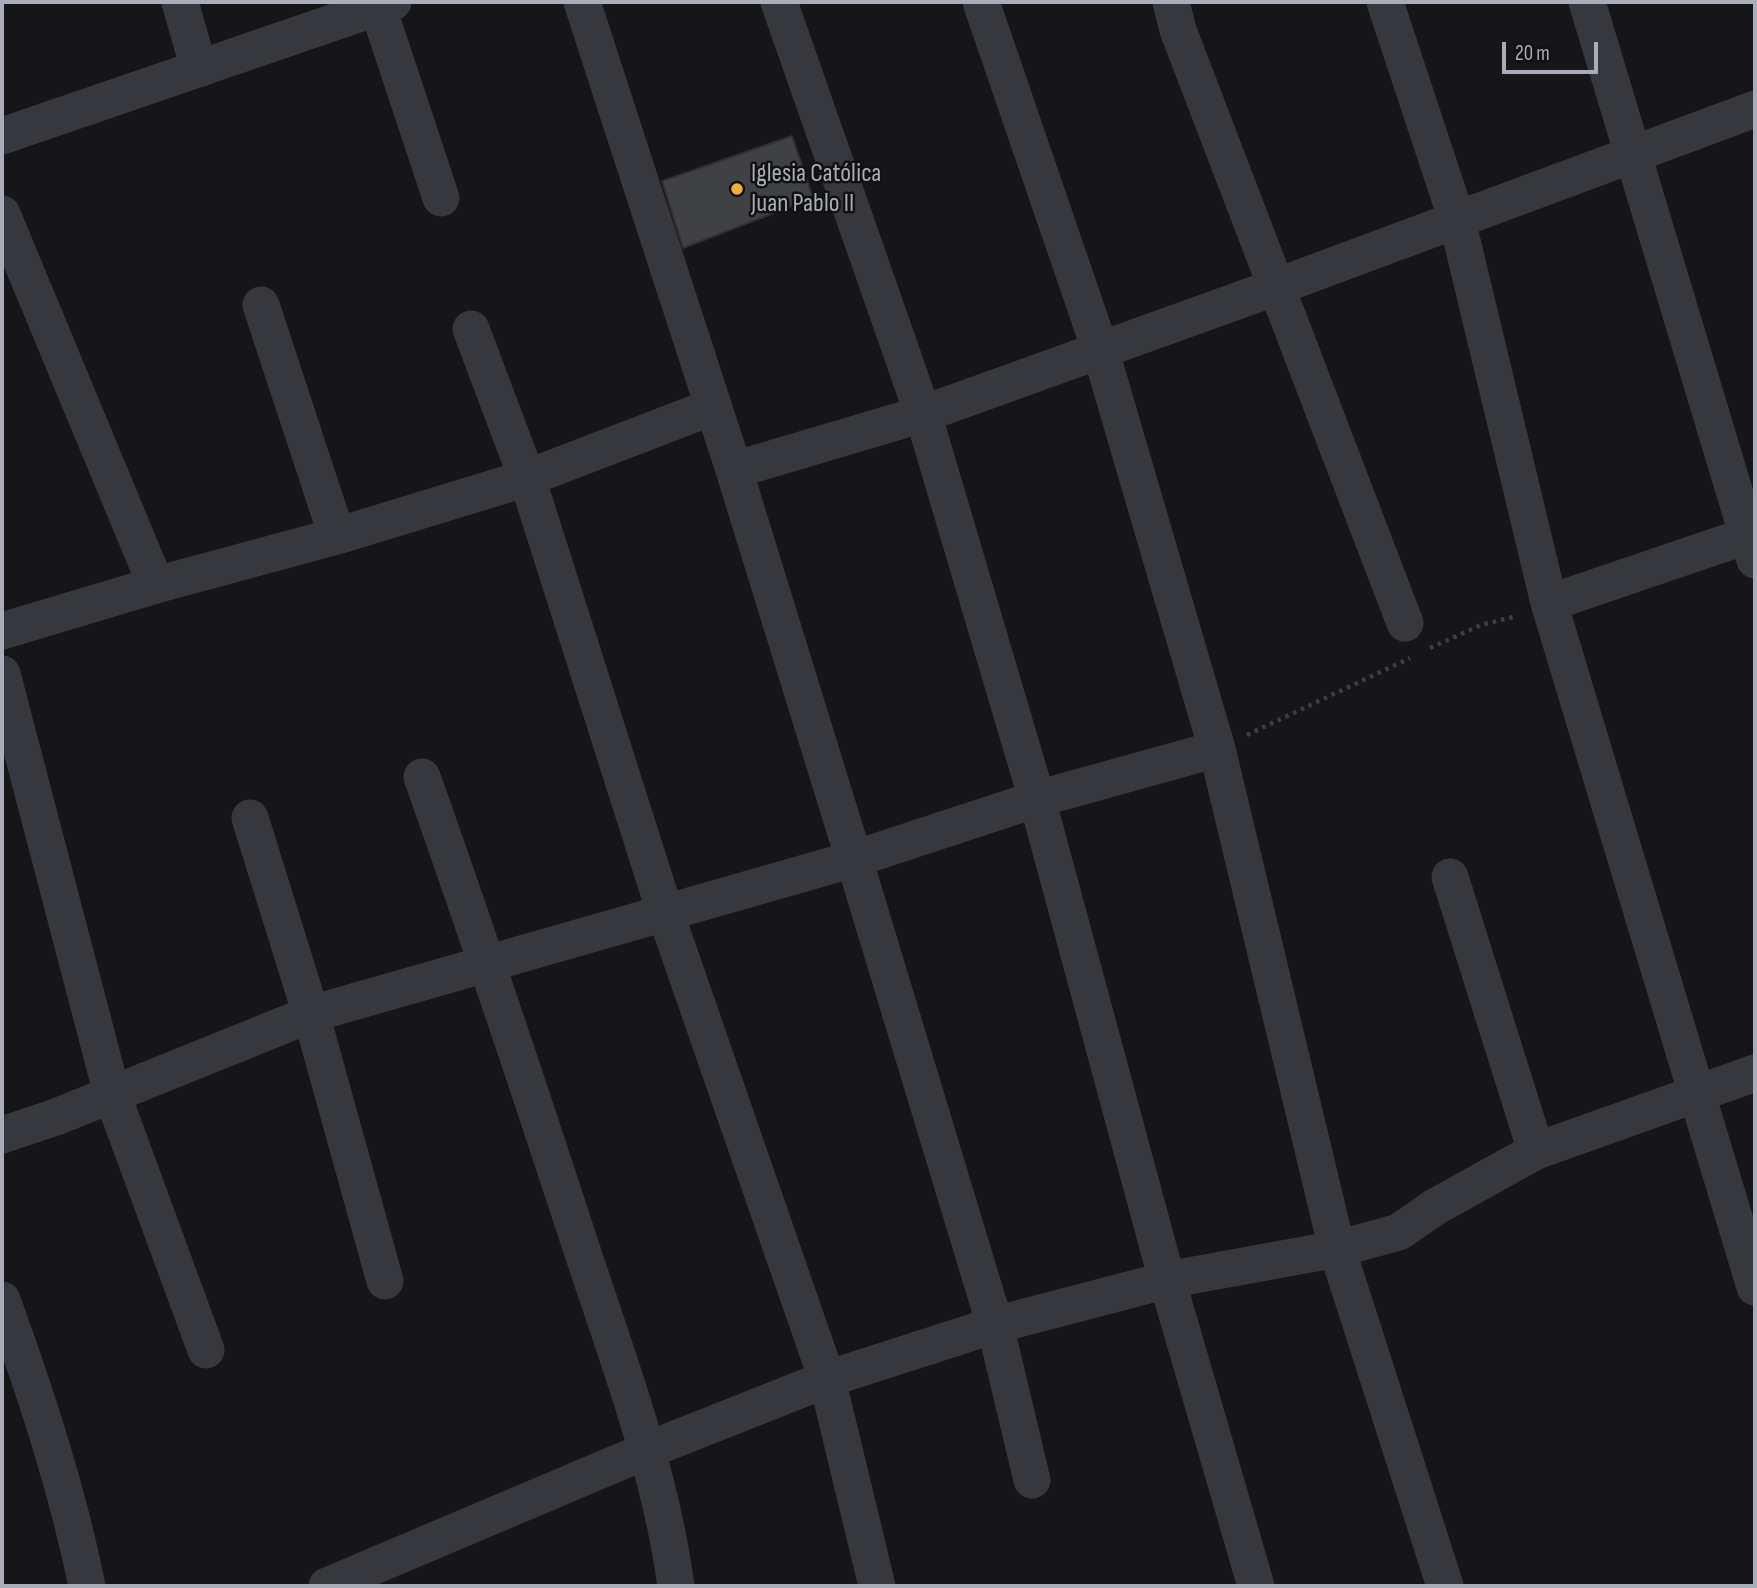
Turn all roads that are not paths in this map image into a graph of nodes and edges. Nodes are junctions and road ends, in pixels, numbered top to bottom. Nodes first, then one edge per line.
1 (180, 2) edge
2 (582, 2) edge
3 (779, 2) edge
4 (981, 2) edge
5 (1171, 2) edge
6 (1385, 2) edge
7 (1587, 2) edge
8 (383, 4) edge
9 (199, 69) junction
10 (1755, 109) edge
11 (2, 136) edge
12 (1634, 156) junction
13 (442, 198) dead end
14 (2, 214) edge
15 (1457, 220) junction
16 (1276, 287) junction
17 (261, 305) dead end
18 (471, 329) dead end
19 (1100, 349) junction
20 (712, 407) junction
21 (923, 414) junction
22 (734, 470) junction
23 (527, 478) junction
24 (337, 536) junction
25 (1753, 543) edge
26 (156, 585) junction
27 (1549, 603) junction
28 (2, 631) edge
29 (1416, 643) road end
30 (2, 674) edge
31 (1217, 749) junction
32 (422, 776) dead end
33 (1037, 799) junction
34 (250, 818) dead end
35 (854, 859) junction
36 (1450, 877) dead end
37 (665, 912) junction
38 (488, 963) junction
39 (311, 1014) junction
40 (1755, 1073) edge
41 (1697, 1093) junction
42 (112, 1094) junction
43 (2, 1135) edge
44 (1536, 1151) junction
45 (1337, 1249) junction
46 (1167, 1280) junction
47 (385, 1281) dead end
48 (1755, 1287) edge
49 (2, 1300) edge
50 (995, 1325) junction
51 (206, 1350) dead end
52 (827, 1378) junction
53 (648, 1450) junction
54 (1032, 1480) dead end
55 (87, 1586) edge
56 (327, 1586) edge
57 (676, 1586) edge
58 (877, 1586) edge
59 (1256, 1586) edge
60 (1445, 1586) edge

1 - 9 street
2 - 20 street
3 - 21 street
4 - 19 street
5 - 16 street
6 - 15 street
7 - 12 street
8 - 9 street
8 - 13 street
9 - 11 street
10 - 12 street
12 - 15 street
12 - 25 street
14 - 26 street
15 - 16 street
15 - 27 street
16 - 19 street
16 - 29 street
17 - 24 street
18 - 23 street
19 - 21 street
19 - 31 street
20 - 22 street
20 - 23 street
21 - 22 street
21 - 33 street
22 - 35 street
23 - 24 street
23 - 37 street
24 - 26 street
25 - 27 street
26 - 28 street
27 - 41 street
30 - 42 street
31 - 33 street
31 - 45 street
32 - 38 street
33 - 35 street
33 - 46 street
34 - 39 street
35 - 37 street
35 - 50 street
36 - 44 street
37 - 38 street
37 - 52 street
38 - 39 street
38 - 53 street
39 - 42 street
39 - 47 street
40 - 41 street
41 - 44 street
41 - 48 street
42 - 43 street
42 - 51 street
44 - 45 street
45 - 46 street
45 - 60 street
46 - 50 street
46 - 59 street
49 - 55 street
50 - 52 street
50 - 54 street
52 - 53 street
52 - 58 street
53 - 56 street
53 - 57 street

